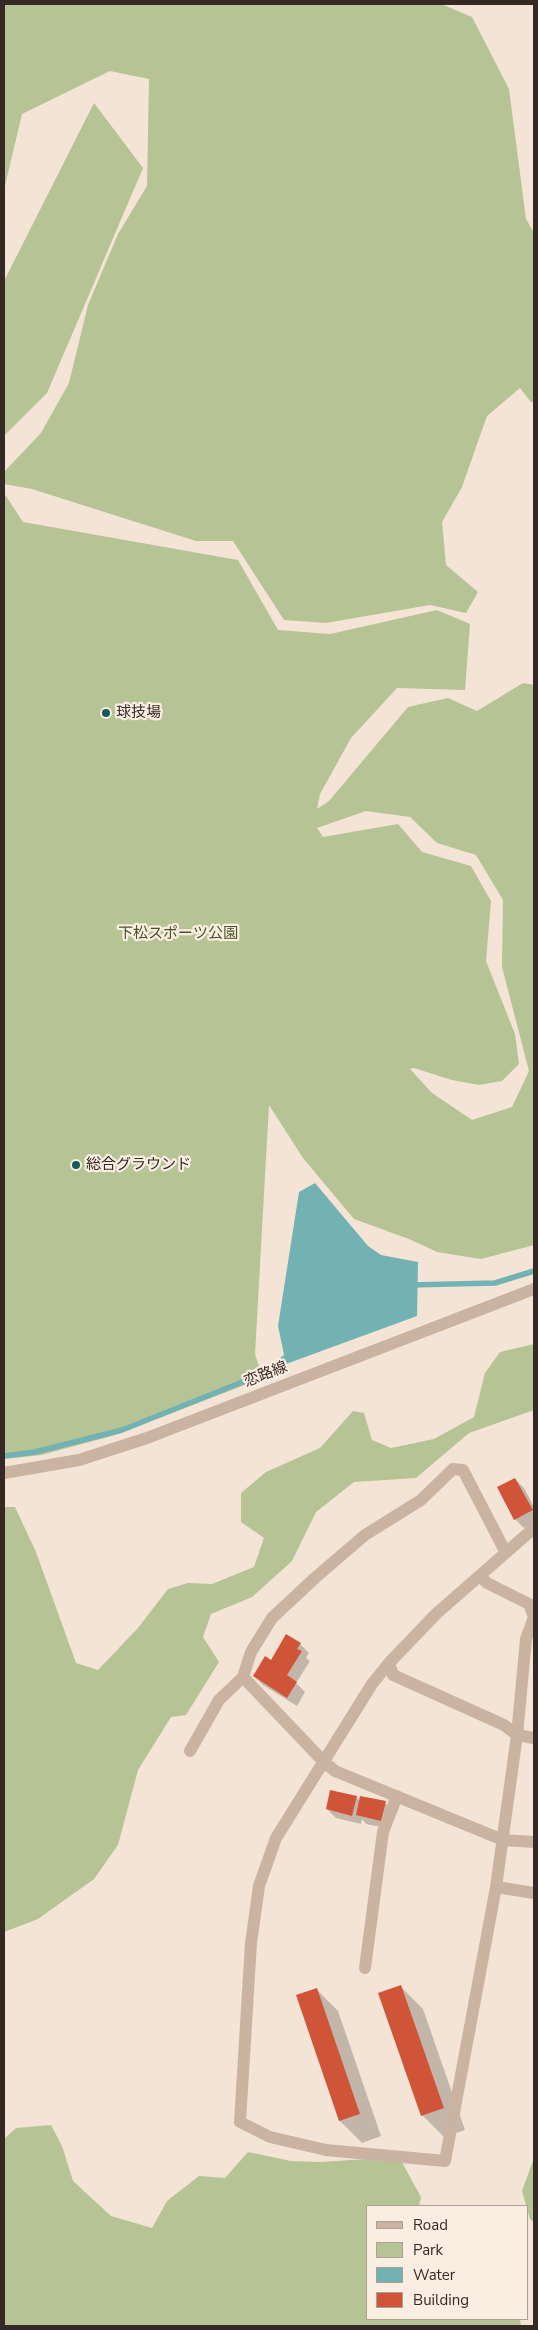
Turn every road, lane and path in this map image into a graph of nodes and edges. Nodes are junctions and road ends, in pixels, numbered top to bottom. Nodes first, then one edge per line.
1 (534, 1289) edge
2 (4, 1473) edge
3 (534, 1528) edge
4 (506, 1552) junction
5 (480, 1576) junction
6 (389, 1663) junction
7 (243, 1677) junction
8 (516, 1735) junction
9 (534, 1738) edge
10 (190, 1751) dead end
11 (324, 1762) junction
12 (397, 1796) junction
13 (503, 1840) junction
14 (534, 1842) edge
15 (496, 1887) junction
16 (534, 1893) edge
17 (365, 1968) dead end

1 - 2 street, 恋路線
3 - 4 street
4 - 5 street
4 - 7 street
5 - 6 street
5 - 8 street
6 - 8 street
6 - 11 street
7 - 10 street
7 - 11 street
8 - 9 street
8 - 13 street
11 - 12 street
11 - 15 street
12 - 13 street
12 - 17 street
13 - 14 street
13 - 15 street
15 - 16 street

